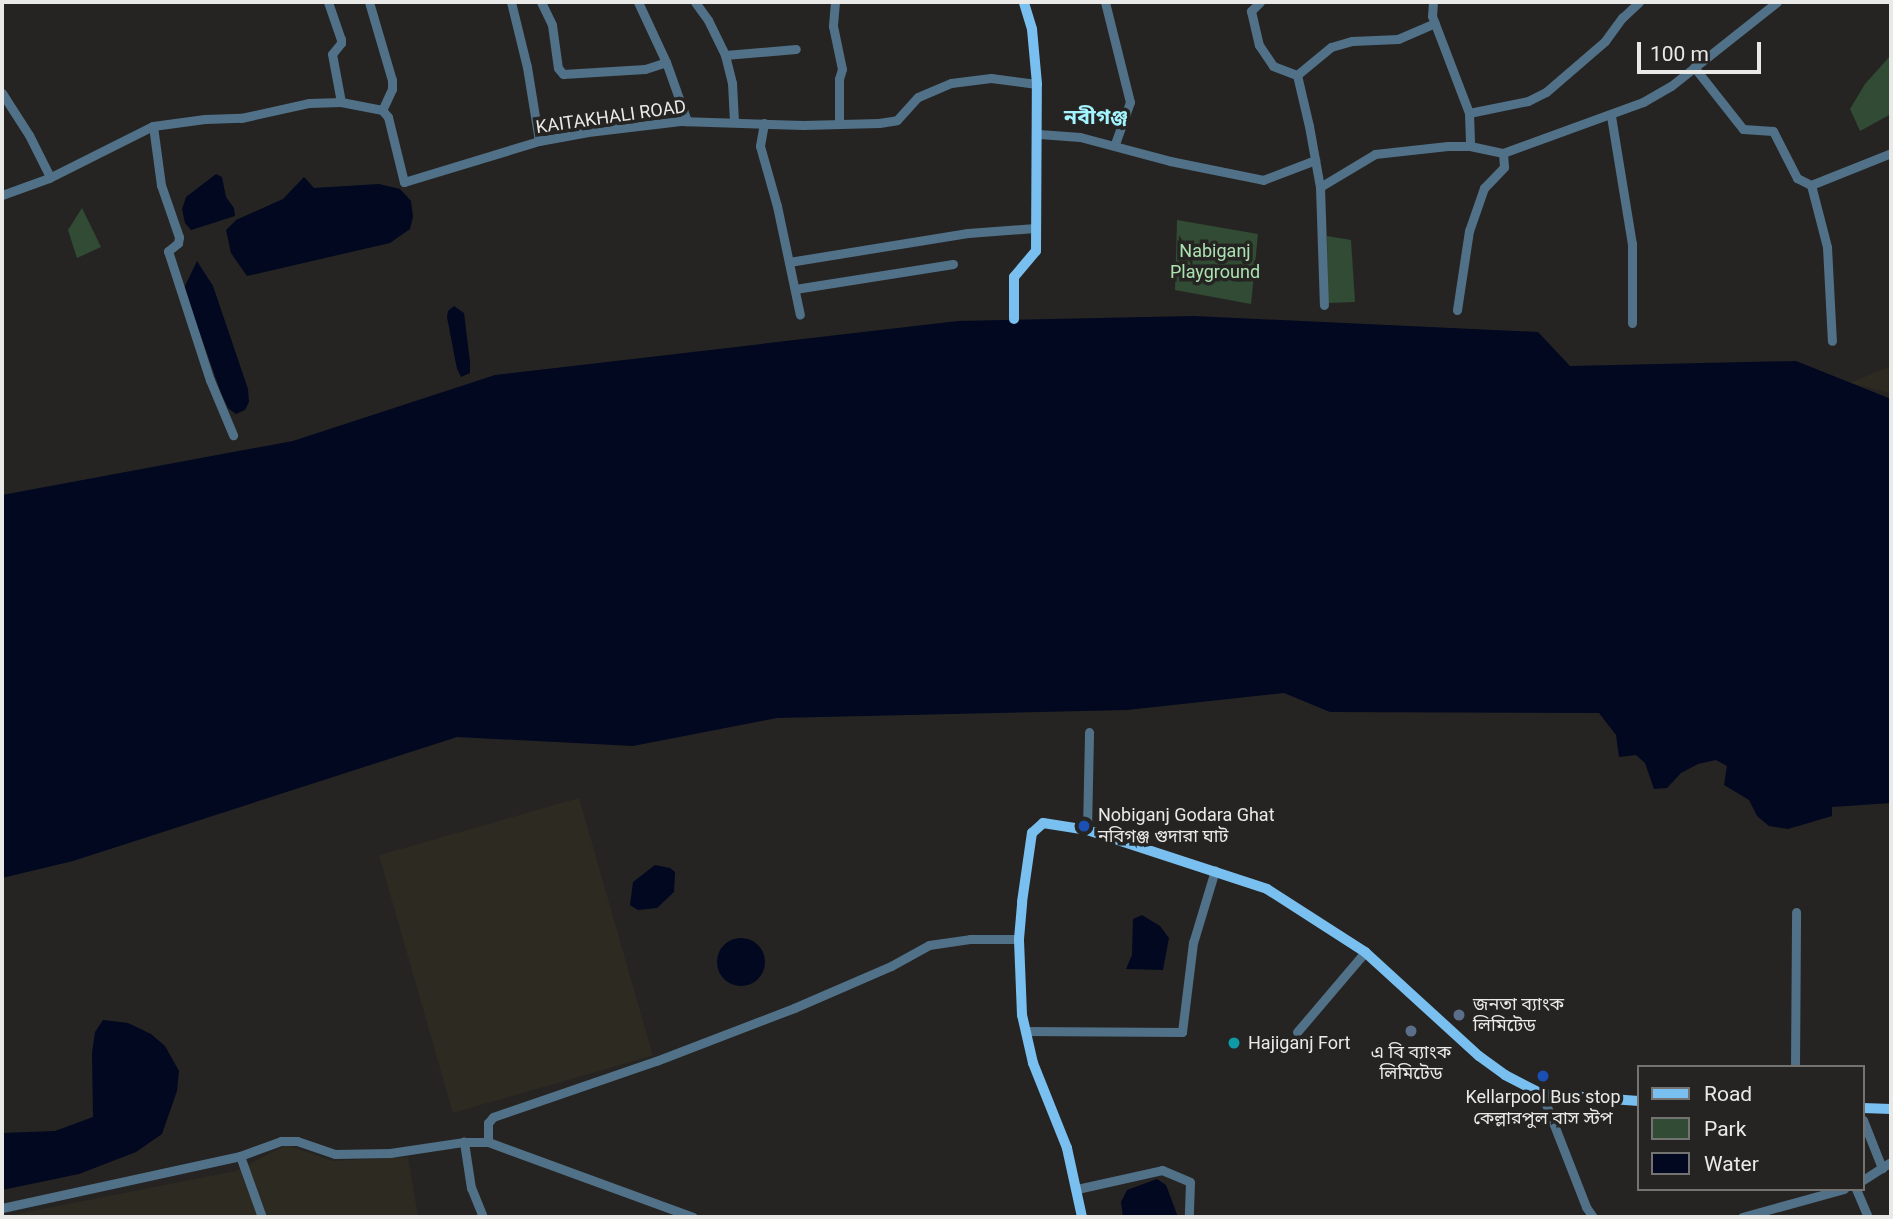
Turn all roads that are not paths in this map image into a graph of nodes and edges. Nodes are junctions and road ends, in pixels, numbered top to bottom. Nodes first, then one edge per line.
1 (328, 2) edge
2 (369, 2) edge
3 (511, 2) edge
4 (541, 2) edge
5 (638, 2) edge
6 (695, 2) edge
7 (835, 2) edge
8 (1024, 2) edge
9 (1105, 2) edge
10 (1260, 2) edge
11 (1433, 2) edge
12 (1639, 2) edge
13 (1777, 2) edge
14 (1435, 23) junction
15 (796, 49) dead end
16 (725, 55) junction
17 (666, 62) junction
18 (1695, 67) junction
19 (1297, 75) junction
20 (1037, 84) junction
21 (2, 93) edge
22 (341, 102) junction
23 (382, 110) junction
24 (1469, 113) junction
25 (1611, 116) junction
26 (687, 121) junction
27 (734, 122) junction
28 (764, 123) junction
29 (839, 124) junction
30 (153, 127) junction
31 (1039, 134) junction
32 (539, 141) junction
33 (1115, 144) junction
34 (1470, 146) junction
35 (1503, 153) junction
36 (1891, 153) edge
37 (1315, 160) junction
38 (50, 177) junction
39 (1811, 185) junction
40 (1320, 187) junction
41 (2, 195) edge
42 (1035, 228) junction
43 (789, 261) junction
44 (953, 264) dead end
45 (794, 289) junction
46 (1324, 305) dead end
47 (1457, 310) dead end
48 (800, 315) dead end
49 (1014, 319) dead end
50 (1632, 323) dead end
51 (1832, 341) dead end
52 (233, 435) dead end
53 (1089, 732) dead end
54 (1087, 830) junction
55 (1215, 870) junction
56 (1797, 912) dead end
57 (1019, 939) junction
58 (1365, 952) junction
59 (1025, 1031) junction
60 (1297, 1032) dead end
61 (1795, 1065) edge
62 (1542, 1094) junction
63 (1638, 1101) edge
64 (1865, 1108) edge
65 (1891, 1109) edge
66 (1865, 1124) edge
67 (464, 1142) junction
68 (488, 1142) junction
69 (240, 1156) junction
70 (1865, 1179) edge
71 (1077, 1189) junction
72 (1837, 1191) edge
73 (1857, 1191) edge
74 (2, 1208) edge
75 (262, 1217) edge
76 (483, 1217) edge
77 (693, 1217) edge
78 (1082, 1217) edge
79 (1189, 1217) edge
80 (1593, 1217) edge
81 (1742, 1217) edge
82 (1868, 1217) edge

1 - 22 street
2 - 23 street
3 - 32 street
4 - 17 street
5 - 17 street
6 - 16 street
7 - 29 street
8 - 20 main road
9 - 33 street
10 - 19 street
11 - 14 street
12 - 24 street
13 - 18 street
14 - 19 street
14 - 24 street
15 - 16 street
16 - 27 street
17 - 26 street
18 - 25 street
18 - 39 street
19 - 37 street
20 - 29 street, KAITAKHALI ROAD
20 - 31 main road
21 - 38 street
22 - 23 street
22 - 30 street
23 - 32 street, KAITAKHALI ROAD
24 - 34 street
25 - 35 street
25 - 50 street
26 - 27 street, KAITAKHALI ROAD
26 - 32 street, KAITAKHALI ROAD
27 - 28 street, KAITAKHALI ROAD
28 - 29 street, KAITAKHALI ROAD
28 - 43 street
30 - 38 street
30 - 52 street
31 - 33 street
31 - 42 main road
33 - 37 street
34 - 35 street
34 - 40 street
35 - 47 street
36 - 39 street
37 - 40 street
38 - 41 street
39 - 51 street
40 - 46 street
42 - 43 street
42 - 49 main road
43 - 45 street
44 - 45 street
45 - 48 street
53 - 54 street
54 - 55 main road
54 - 57 main road
55 - 58 main road
55 - 59 street
56 - 61 street
57 - 59 main road
57 - 68 street
58 - 60 street
58 - 62 main road
59 - 71 main road
62 - 63 main road
62 - 80 street
64 - 65 main road
66 - 70 street
67 - 68 street
67 - 69 street
67 - 76 street
68 - 77 street
69 - 74 street
69 - 75 street
71 - 78 main road
71 - 79 street
72 - 81 street
73 - 82 street

